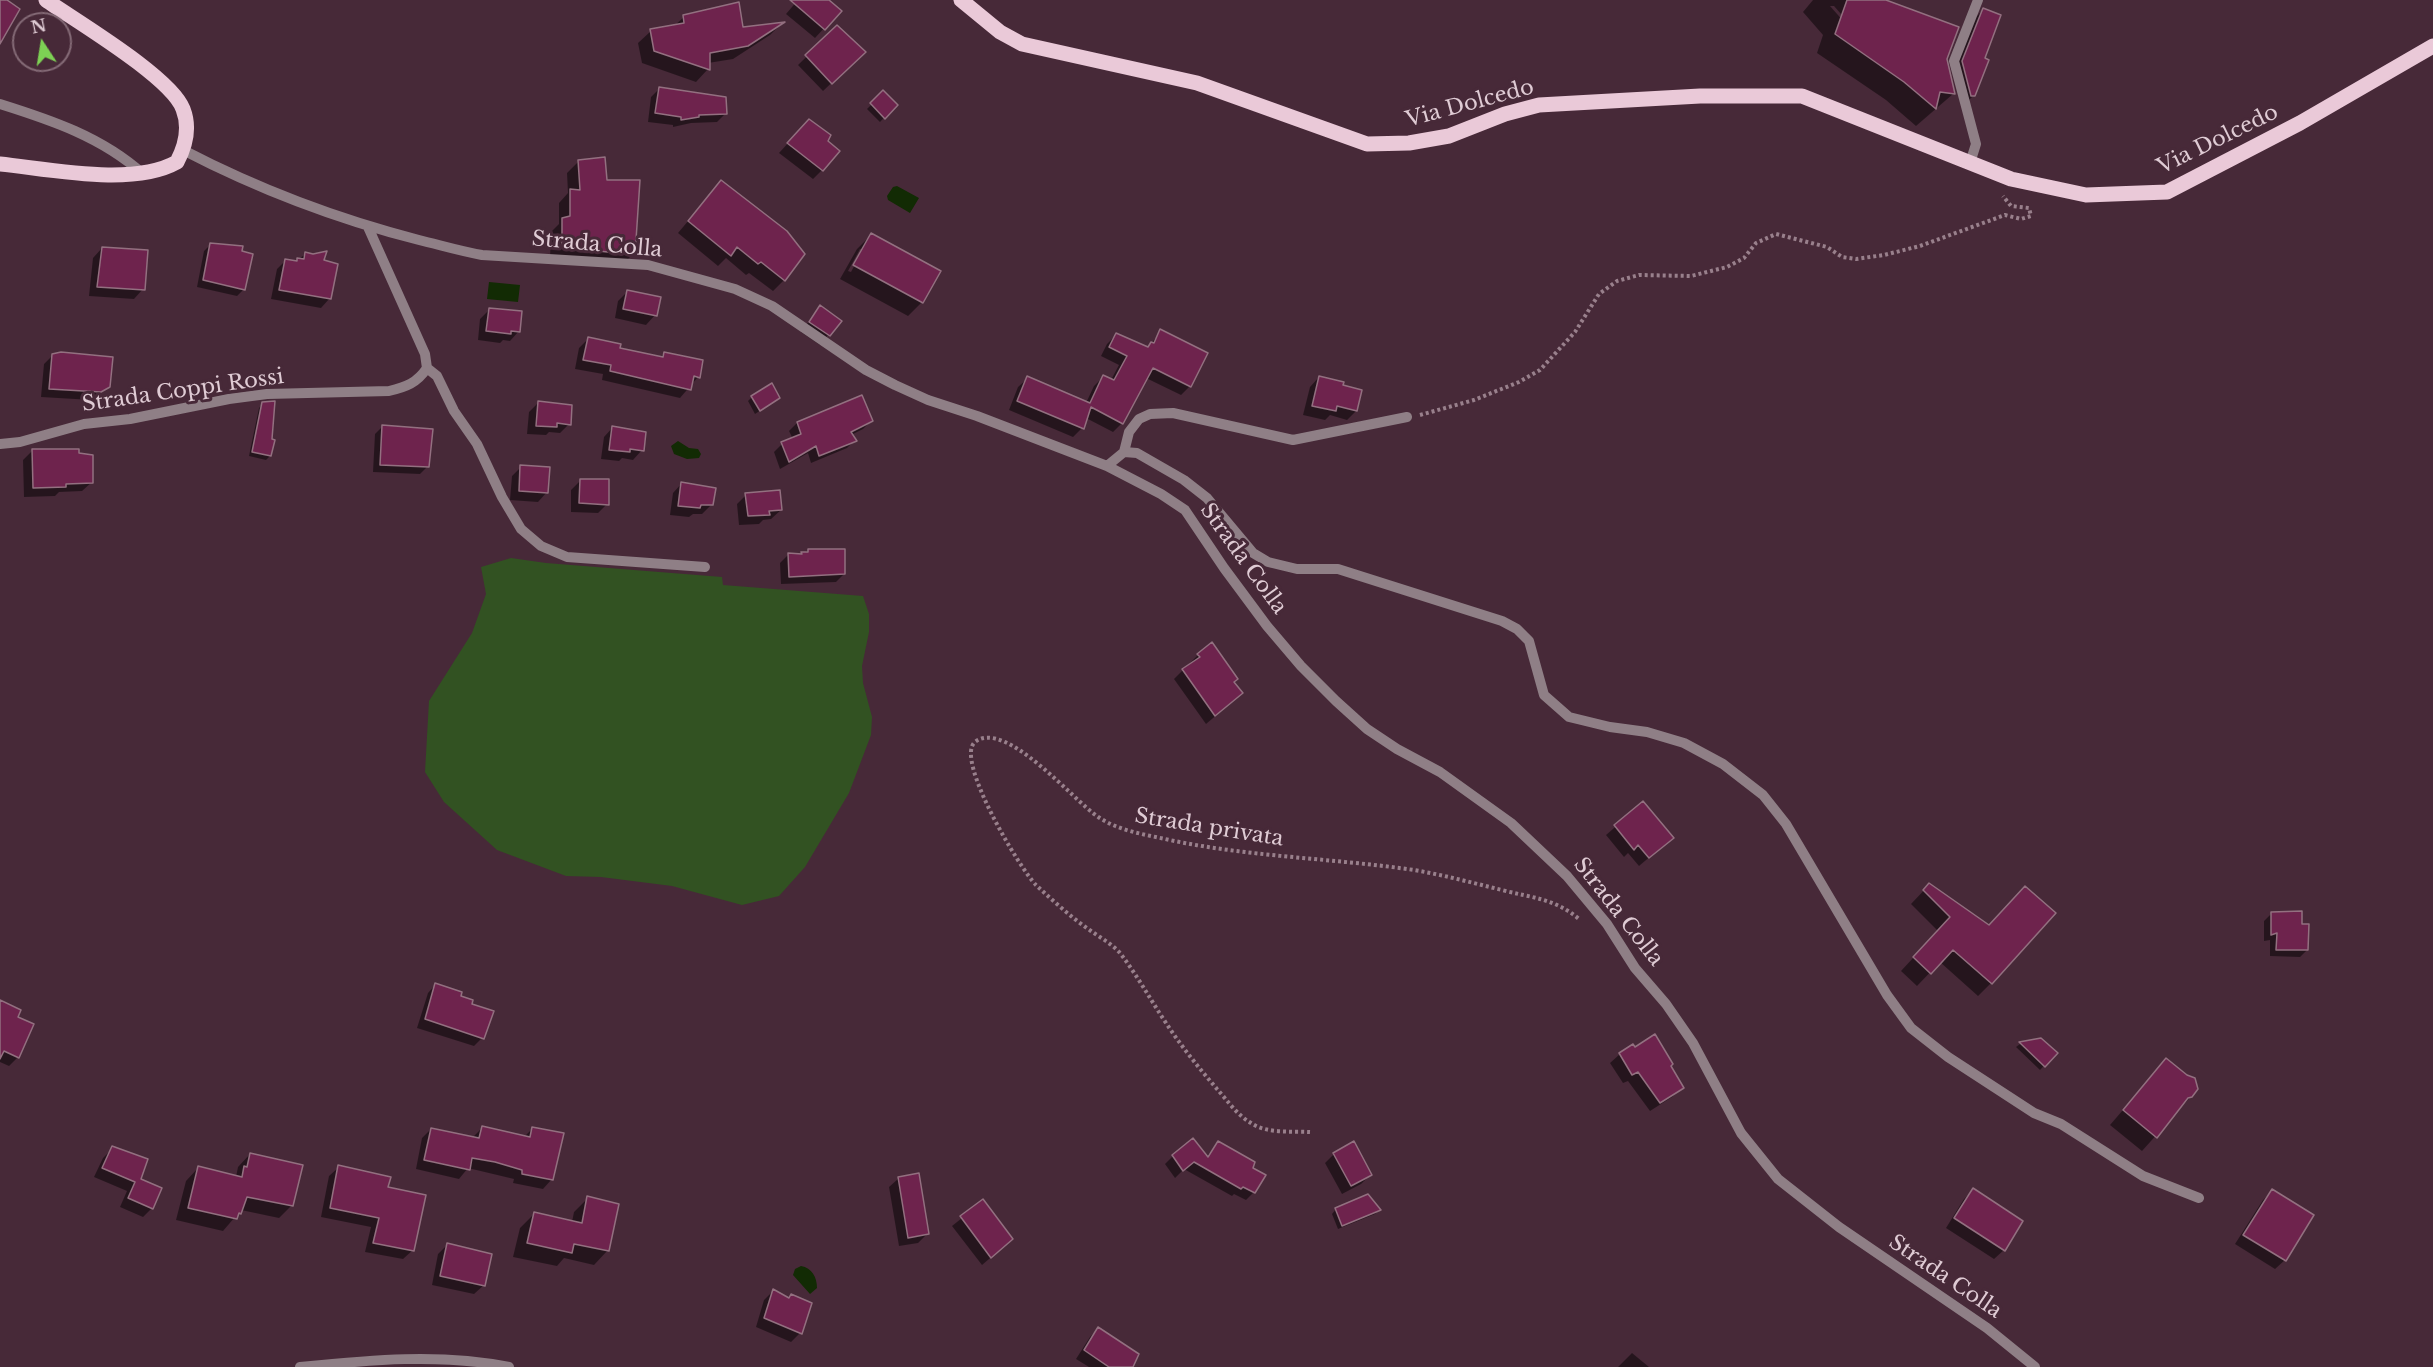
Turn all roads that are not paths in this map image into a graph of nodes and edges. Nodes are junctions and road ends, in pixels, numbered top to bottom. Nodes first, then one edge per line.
1 (46, 0) edge
2 (961, 0) edge
3 (1978, 0) edge
4 (2433, 46) edge
5 (0, 105) edge
6 (183, 150) junction
7 (1970, 163) junction
8 (0, 164) edge
9 (143, 174) junction
10 (368, 227) junction
11 (427, 369) junction
12 (1407, 417) road end
13 (0, 444) edge
14 (1124, 452) junction
15 (1107, 466) junction
16 (705, 567) dead end
17 (2199, 1198) dead end
18 (374, 1363) edge
19 (300, 1367) edge
20 (510, 1367) edge
21 (2035, 1367) edge

1 - 6 main road
2 - 7 main road, Via Dolcedo
3 - 7 street
4 - 7 main road, Via Dolcedo
5 - 9 street
6 - 9 main road
6 - 10 street, Strada Colla
8 - 9 main road
10 - 11 street
10 - 15 street, Strada Colla
11 - 13 street, Strada Coppi Rossi
11 - 16 street
12 - 14 street
14 - 15 street
14 - 17 street
15 - 21 street, Strada Colla
18 - 19 street
18 - 20 street

